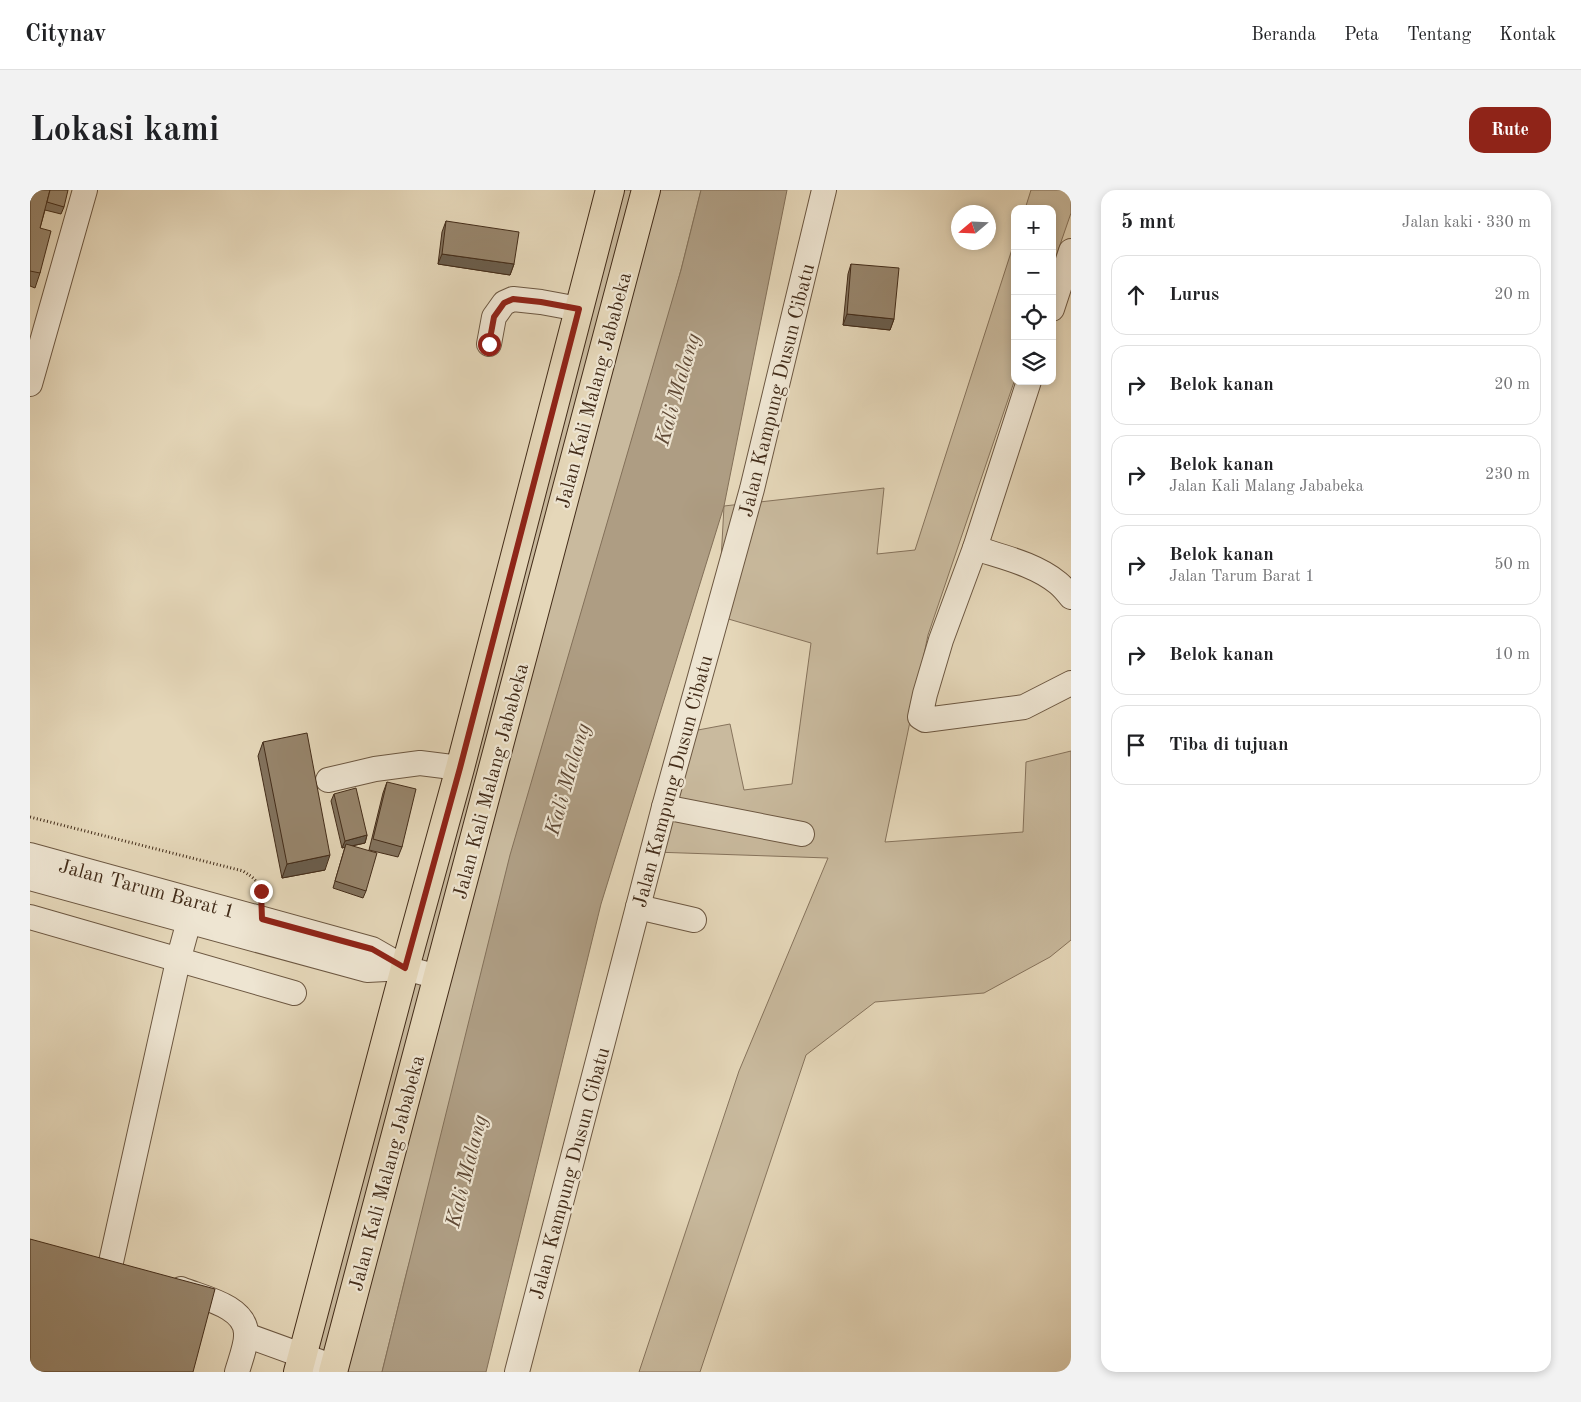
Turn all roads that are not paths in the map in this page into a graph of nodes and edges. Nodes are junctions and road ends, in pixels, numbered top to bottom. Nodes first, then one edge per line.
1 (85, 190) edge
2 (610, 190) edge
3 (646, 190) edge
4 (824, 190) edge
5 (1071, 252) edge
6 (1056, 297) edge
7 (579, 309) junction
8 (489, 344) dead end
9 (30, 384) edge
10 (1028, 385) edge
11 (975, 548) junction
12 (1071, 597) edge
13 (1071, 683) edge
14 (460, 768) junction
15 (328, 780) dead end
16 (664, 807) junction
17 (802, 834) dead end
18 (30, 856) edge
19 (30, 878) edge
20 (638, 907) junction
21 (30, 917) edge
22 (694, 920) dead end
23 (189, 921) junction
24 (178, 961) junction
25 (405, 968) junction
26 (438, 977) junction
27 (294, 994) dead end
28 (112, 1263) edge
29 (158, 1280) edge
30 (246, 1335) junction
31 (300, 1364) edge
32 (334, 1369) edge
33 (237, 1372) edge
34 (517, 1372) edge

1 - 9 street
2 - 7 main road, Jalan Kali Malang Jababeka
3 - 26 main road, Jalan Kali Malang Jababeka
4 - 16 street, Jalan Kampung Dusun Cibatu
5 - 6 street
7 - 8 street
7 - 14 main road, Jalan Kali Malang Jababeka
10 - 11 street
11 - 12 street
11 - 13 street
14 - 15 street
14 - 25 main road, Jalan Kali Malang Jababeka
16 - 17 street
16 - 20 street, Jalan Kampung Dusun Cibatu
18 - 25 street, Jalan Tarum Barat 1
19 - 23 street, Jalan Tarum Barat 1
20 - 22 street
20 - 34 street, Jalan Kampung Dusun Cibatu
21 - 24 street
23 - 24 street
23 - 25 street, Jalan Tarum Barat 1
24 - 27 street
24 - 28 street
25 - 26 street, Jalan Tarum Barat 1
25 - 31 main road, Jalan Kali Malang Jababeka
26 - 32 main road, Jalan Kali Malang Jababeka
29 - 30 street
30 - 31 street
30 - 33 street
31 - 32 street

